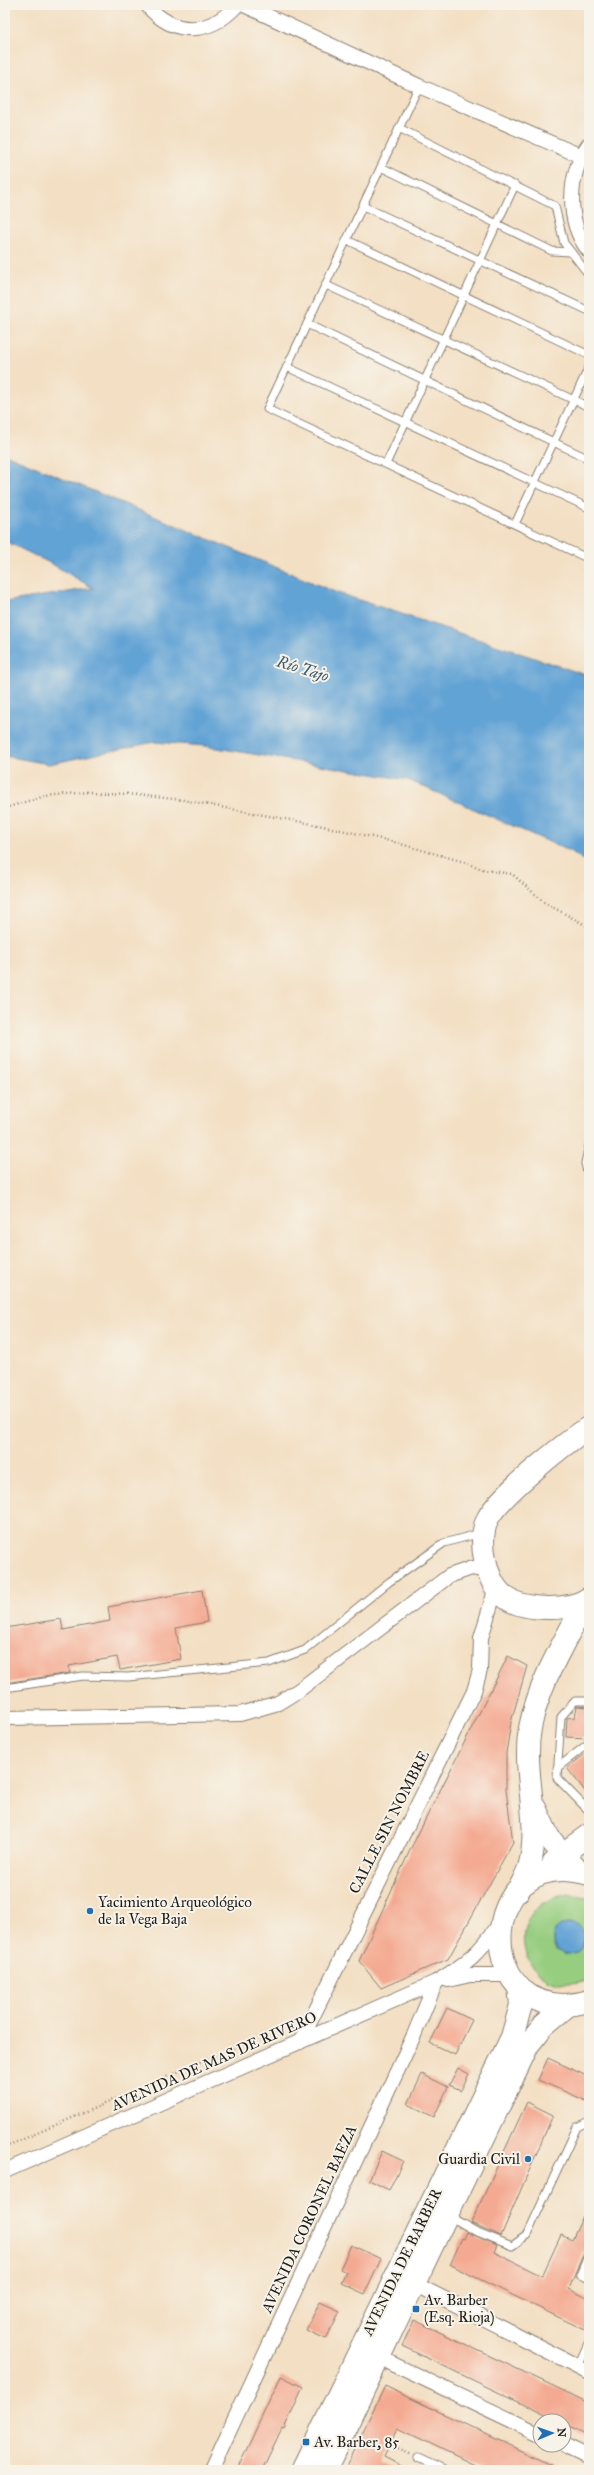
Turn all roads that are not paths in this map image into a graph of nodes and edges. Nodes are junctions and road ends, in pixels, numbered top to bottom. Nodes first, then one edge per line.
1 (147, 5) edge
2 (237, 5) edge
3 (244, 5) edge
4 (419, 86) junction
5 (400, 128) junction
6 (589, 144) edge
7 (581, 156) junction
8 (381, 167) junction
9 (515, 185) junction
10 (363, 206) junction
11 (497, 224) junction
12 (347, 240) junction
13 (589, 250) edge
14 (571, 252) junction
15 (480, 260) junction
16 (589, 275) edge
17 (326, 285) junction
18 (464, 296) junction
19 (589, 311) edge
20 (307, 324) junction
21 (444, 340) junction
22 (589, 355) edge
23 (287, 367) junction
24 (589, 367) edge
25 (424, 381) junction
26 (574, 400) junction
27 (589, 407) edge
28 (405, 422) junction
29 (553, 442) junction
30 (589, 460) edge
31 (386, 464) junction
32 (534, 482) junction
33 (589, 508) edge
34 (515, 524) junction
35 (589, 559) edge
36 (589, 1145) edge
37 (589, 1181) edge
38 (589, 1427) edge
39 (483, 1532) junction
40 (492, 1579) junction
41 (588, 1599) edge
42 (546, 1608) junction
43 (555, 1658) junction
44 (5, 1688) edge
45 (589, 1702) edge
46 (5, 1718) edge
47 (589, 1743) edge
48 (558, 1768) junction
49 (531, 1798) junction
50 (589, 1811) edge
51 (589, 1835) edge
52 (563, 1854) junction
53 (583, 1873) edge
54 (544, 1874) junction
55 (519, 1890) junction
56 (501, 1922) junction
57 (514, 1981) junction
58 (436, 1982) junction
59 (582, 2008) edge
60 (300, 2042) junction
61 (589, 2121) edge
62 (5, 2171) edge
63 (438, 2209) junction
64 (589, 2254) edge
65 (589, 2279) edge
66 (413, 2283) junction
67 (589, 2341) edge
68 (378, 2357) junction
69 (583, 2369) edge
70 (532, 2430) edge
71 (572, 2449) edge
72 (589, 2457) edge
73 (418, 2458) dead end
74 (211, 2470) edge
75 (302, 2470) edge
76 (325, 2470) edge
77 (444, 2470) edge

1 - 2 street
3 - 4 street
4 - 5 lane
4 - 7 street
5 - 8 lane
5 - 9 lane
6 - 7 street
7 - 13 street
8 - 10 lane
8 - 11 lane
9 - 11 lane
9 - 14 lane
10 - 12 lane
10 - 15 lane
11 - 14 lane
11 - 15 lane
12 - 17 lane
12 - 18 lane
14 - 16 lane
15 - 18 lane
15 - 19 lane
17 - 20 lane
17 - 21 lane
18 - 21 lane
18 - 22 lane
20 - 23 lane
20 - 25 lane
21 - 25 lane
21 - 26 lane
23 - 28 lane
23 - 31 lane
24 - 26 lane
25 - 28 lane
25 - 29 lane
26 - 27 lane
26 - 29 lane
28 - 31 lane
28 - 32 lane
29 - 30 lane
29 - 32 lane
31 - 34 lane
32 - 33 lane
32 - 34 lane
34 - 35 lane
36 - 37 lane
38 - 39 main road
39 - 40 main road
39 - 44 lane
40 - 42 main road
40 - 46 street
40 - 60 street, CALLE SIN NOMBRE
41 - 42 main road
41 - 43 main road
42 - 43 main road
43 - 49 main road
45 - 48 lane
47 - 48 lane
48 - 50 lane
49 - 52 main road
49 - 55 main road
51 - 52 main road
52 - 53 main road
52 - 54 main road
53 - 54 main road
54 - 55 main road
55 - 56 main road
56 - 57 main road
56 - 58 street, AVENIDA DE MAS DE RIVERO
57 - 58 street, AVENIDA DE MAS DE RIVERO
57 - 59 main road
57 - 63 main road, AVENIDA DE BARBER
58 - 60 street, AVENIDA DE MAS DE RIVERO
58 - 74 street, AVENIDA CORONEL BAEZA
59 - 63 main road, AVENIDA DE BARBER
60 - 62 street, AVENIDA DE MAS DE RIVERO
61 - 63 lane
63 - 66 main road, AVENIDA DE BARBER
63 - 75 main road, AVENIDA DE BARBER
64 - 65 lane
66 - 68 main road, AVENIDA DE BARBER
66 - 69 street
67 - 69 lane
68 - 70 street
68 - 76 main road, AVENIDA DE BARBER
71 - 72 street
73 - 77 lane

